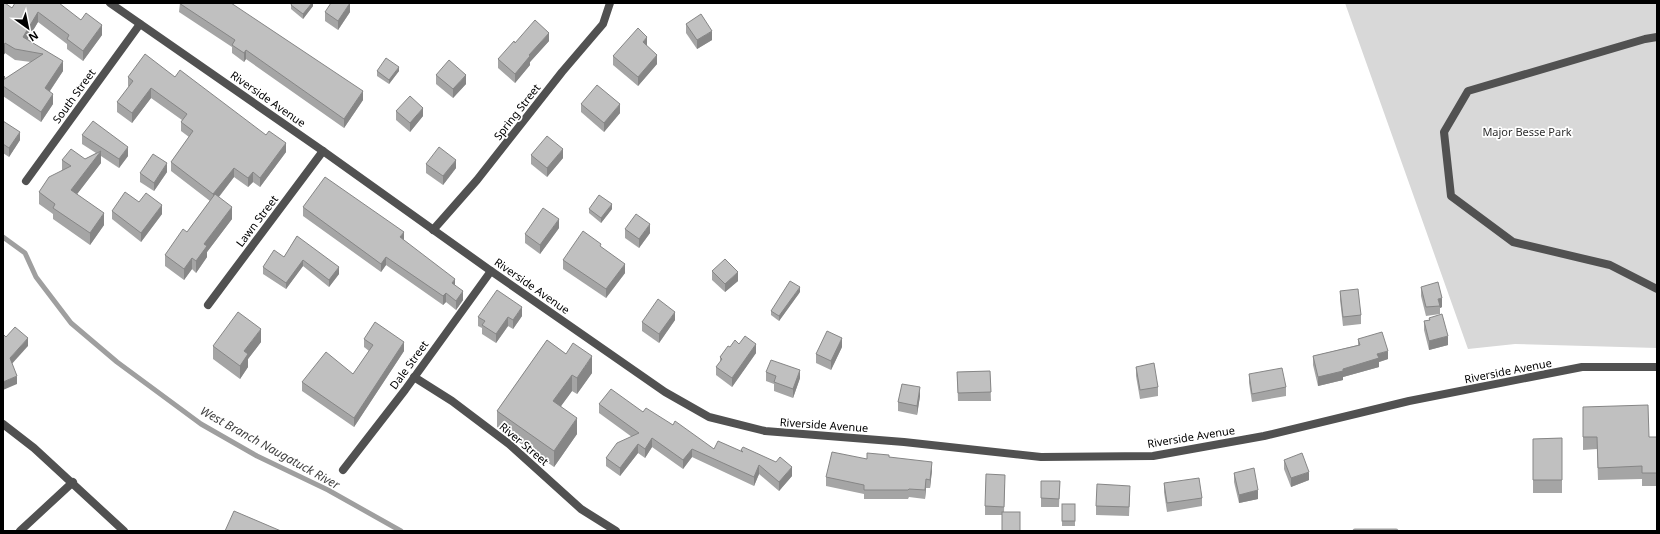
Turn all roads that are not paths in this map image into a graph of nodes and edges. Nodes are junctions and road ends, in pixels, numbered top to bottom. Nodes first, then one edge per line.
1 (110, 3) edge
2 (610, 3) edge
3 (140, 24) junction
4 (1657, 37) edge
5 (322, 151) junction
6 (26, 181) dead end
7 (433, 230) junction
8 (491, 271) junction
9 (1657, 289) edge
10 (208, 305) dead end
11 (1657, 367) edge
12 (414, 377) junction
13 (3, 424) edge
14 (342, 470) dead end
15 (73, 482) junction
16 (20, 531) edge
17 (124, 531) edge
18 (616, 531) edge

1 - 3 street, Riverside Avenue
2 - 7 street, Spring Street
3 - 5 street, Riverside Avenue
3 - 6 street, South Street
4 - 9 street
5 - 7 street, Riverside Avenue
5 - 10 street, Lawn Street
7 - 8 street, Riverside Avenue
8 - 11 street, Riverside Avenue
8 - 12 street, Dale Street
12 - 14 street, Dale Street
12 - 18 street, River Street
13 - 15 street
15 - 16 street
15 - 17 street

